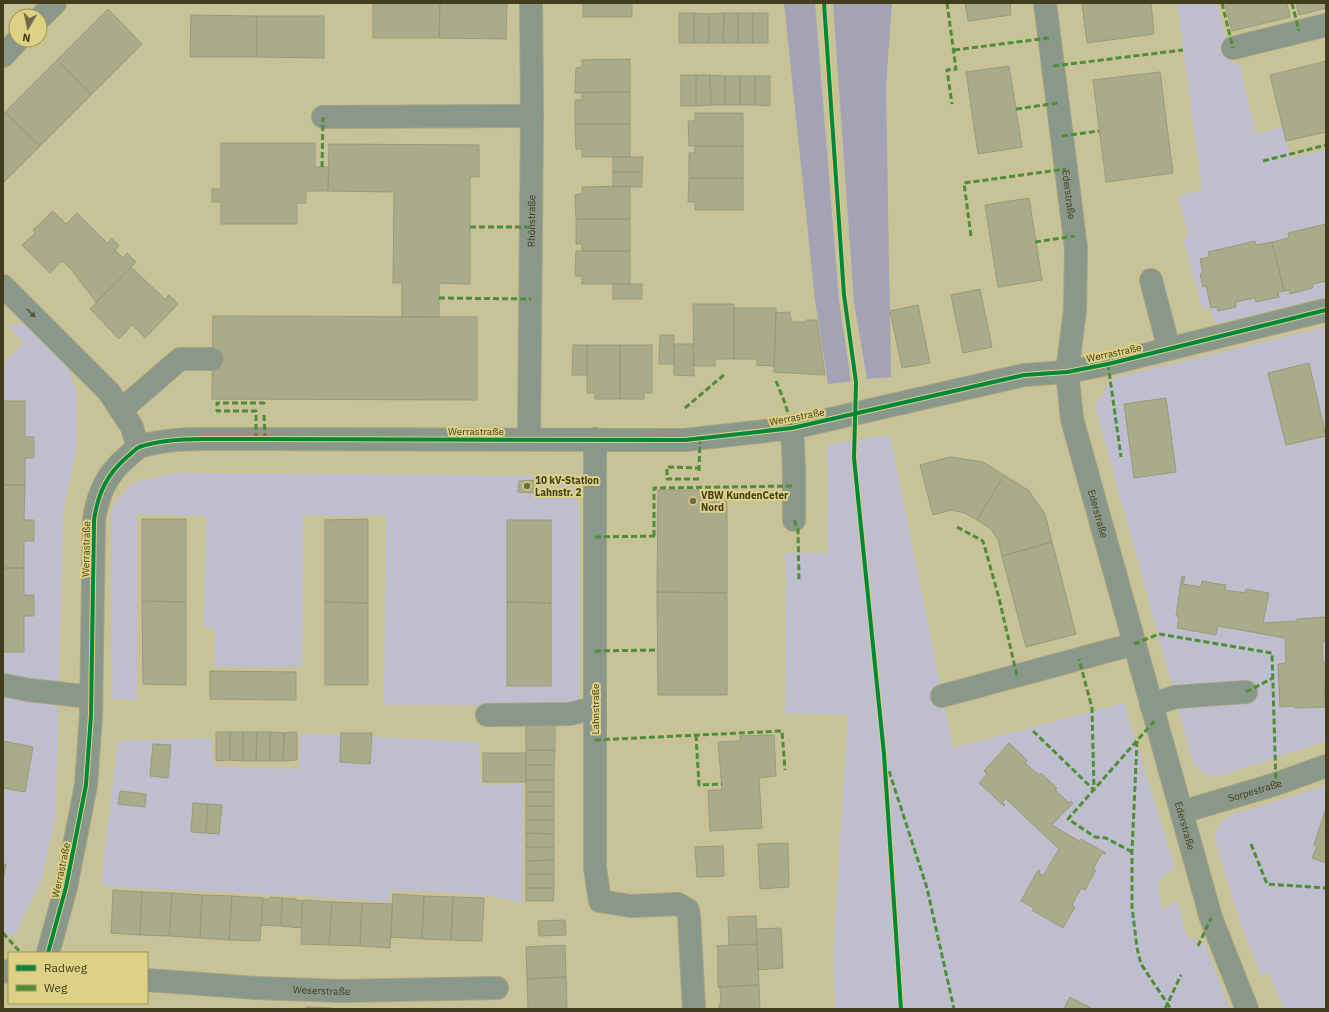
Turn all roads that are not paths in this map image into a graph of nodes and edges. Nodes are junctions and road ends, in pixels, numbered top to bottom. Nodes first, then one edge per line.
1 (531, 3) edge
2 (1045, 3) edge
3 (1326, 25) edge
4 (10, 48) edge
5 (1233, 48) dead end
6 (3, 56) edge
7 (532, 116) junction
8 (323, 117) dead end
9 (1151, 280) dead end
10 (3, 286) edge
11 (1326, 310) edge
12 (1169, 349) junction
13 (212, 359) dead end
14 (1066, 372) junction
15 (121, 410) junction
16 (792, 428) junction
17 (529, 439) junction
18 (595, 439) junction
19 (138, 448) junction
20 (794, 520) dead end
21 (1134, 644) junction
22 (3, 685) edge
23 (1246, 692) dead end
24 (942, 696) dead end
25 (91, 698) junction
26 (1152, 705) junction
27 (595, 708) junction
28 (487, 716) dead end
29 (1326, 766) edge
30 (1182, 812) junction
31 (48, 952) edge
32 (148, 980) edge
33 (497, 988) dead end
34 (694, 1009) edge
35 (1247, 1009) edge

1 - 7 street, Rhönstraße
2 - 14 street, Ederstraße
3 - 5 street
4 - 6 street
7 - 8 street
7 - 17 street, Rhönstraße
9 - 12 street
10 -> 15 street
11 - 12 street, Werrastraße
12 - 14 street, Werrastraße
13 - 15 street
14 - 16 street, Werrastraße
14 - 21 street, Ederstraße
15 - 19 street
16 - 18 street, Werrastraße
16 - 20 street
17 - 18 street, Werrastraße
17 - 19 street, Werrastraße
18 - 27 street, Lahnstraße
19 - 25 street, Werrastraße
21 - 24 street
21 - 26 street, Ederstraße
22 - 25 street
23 - 26 street
25 - 31 street, Werrastraße
26 - 30 street, Ederstraße
27 - 28 street
27 - 34 street, Lahnstraße
29 - 30 street, Sorpestraße
30 - 35 street, Ederstraße
32 - 33 street, Weserstraße

